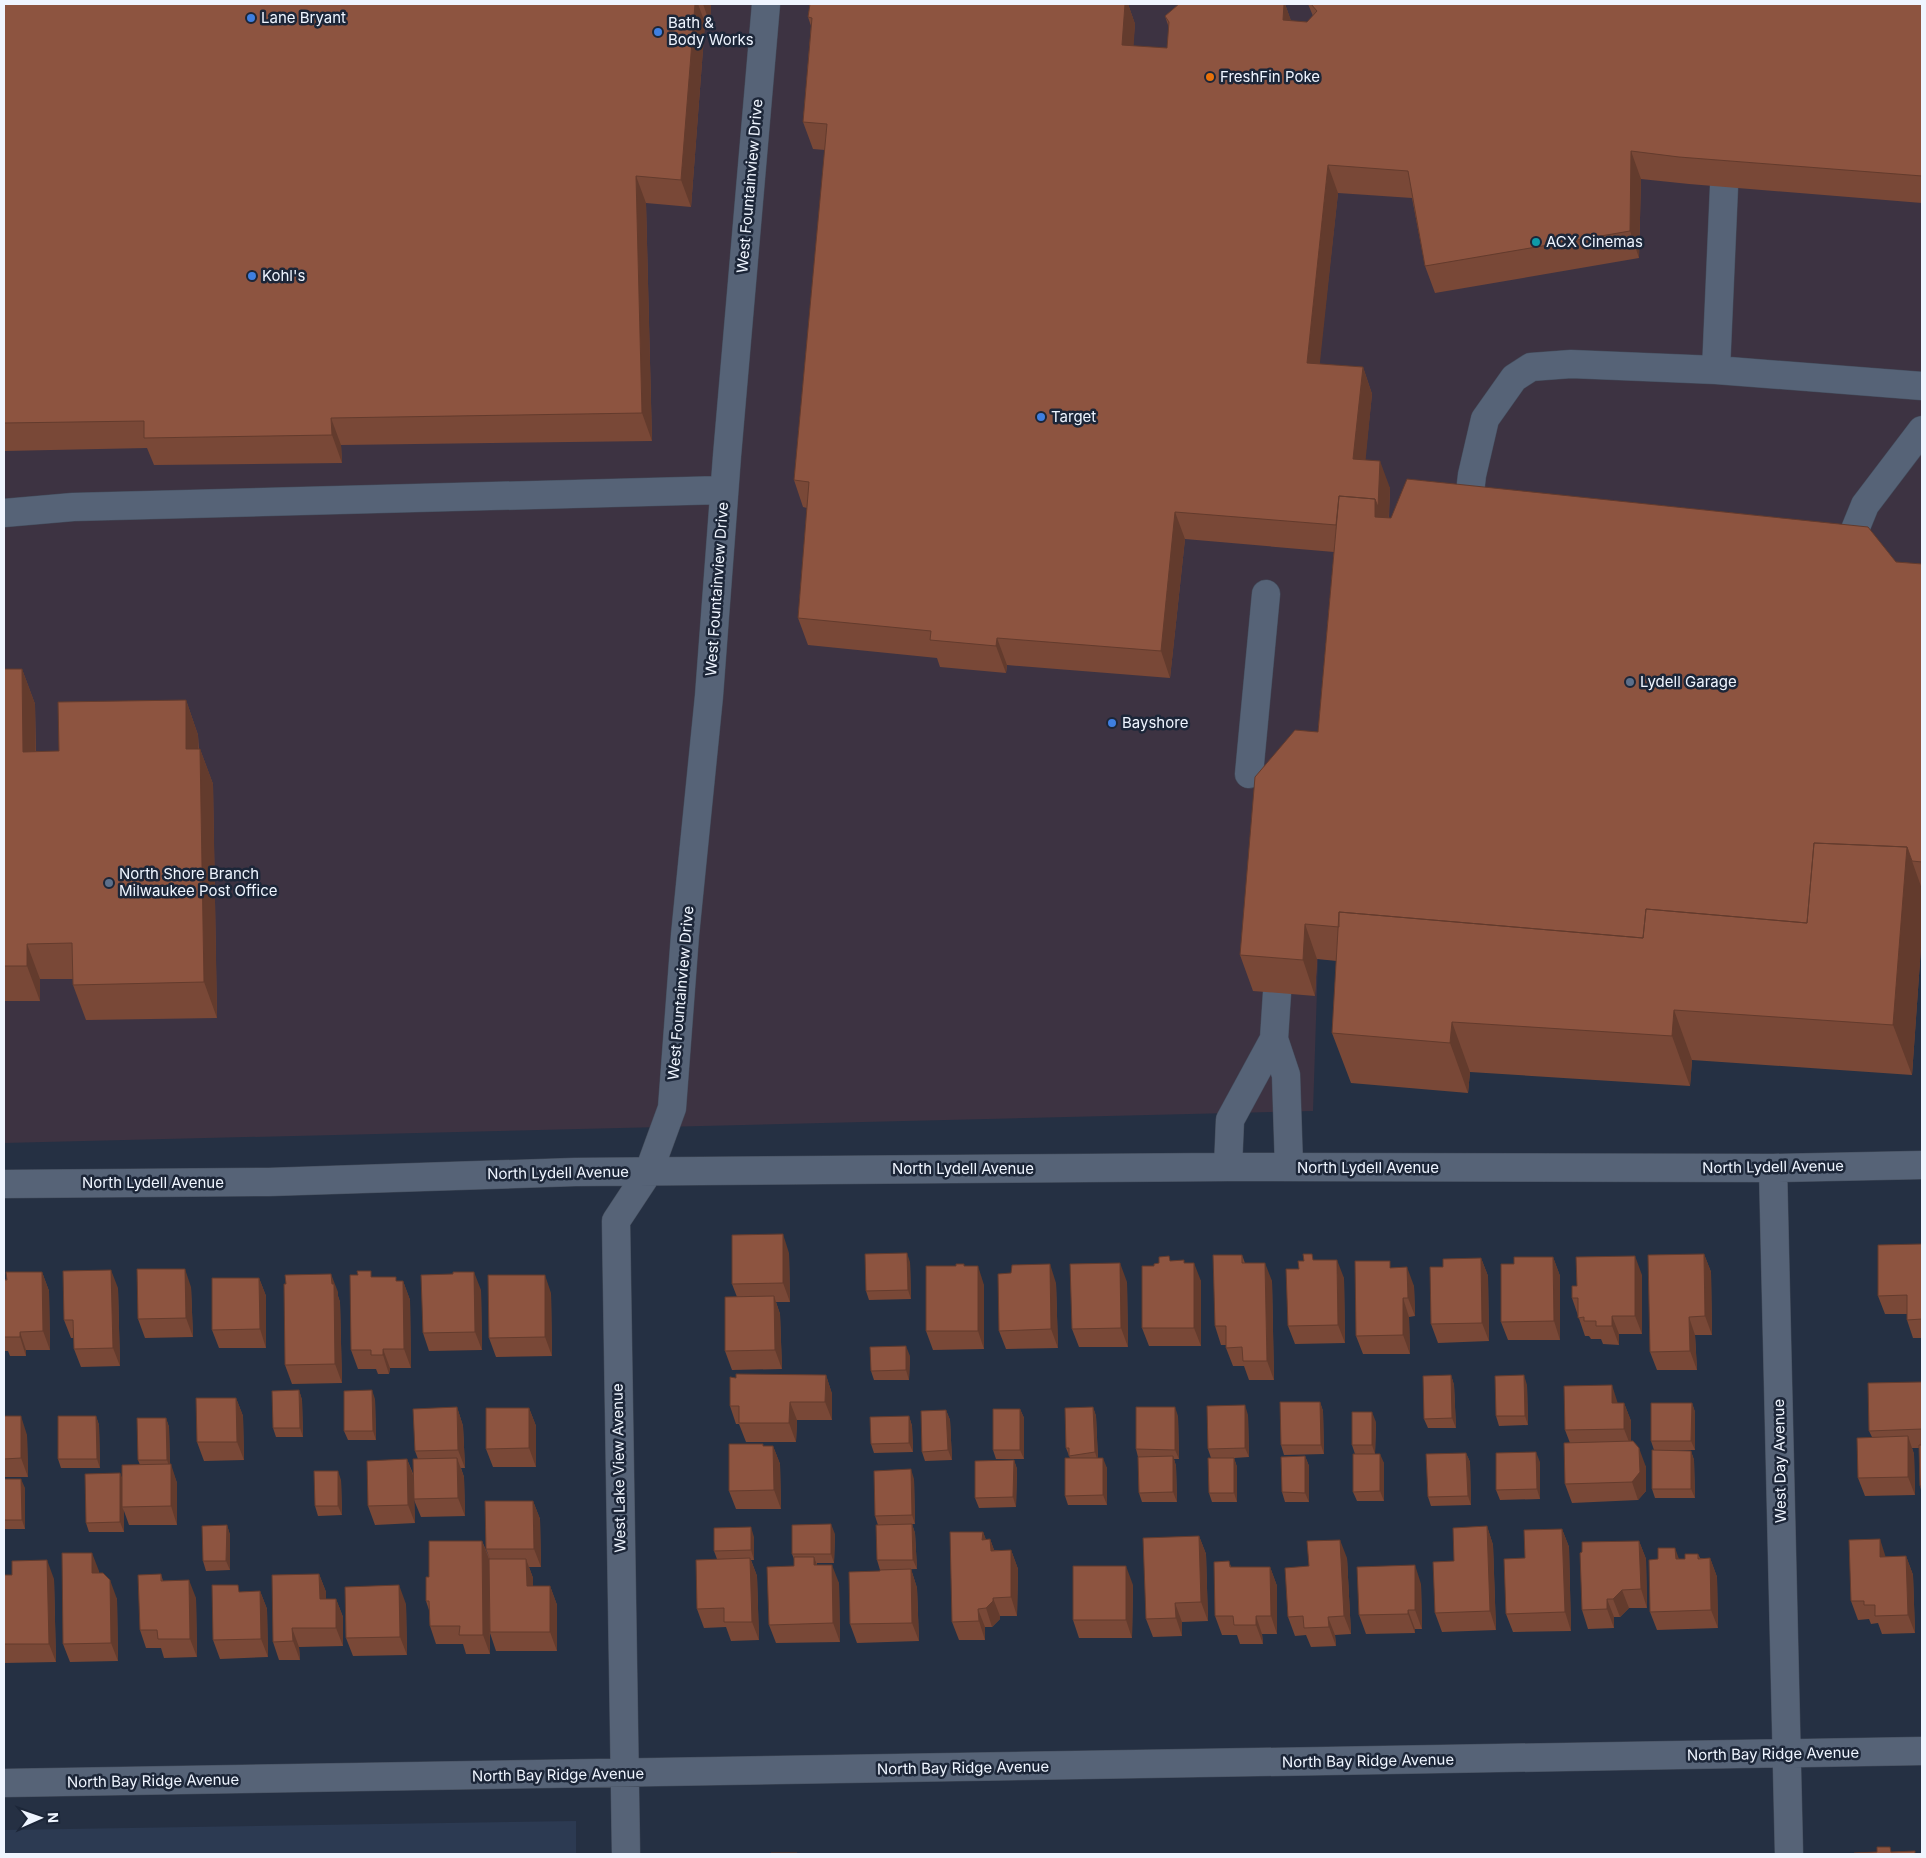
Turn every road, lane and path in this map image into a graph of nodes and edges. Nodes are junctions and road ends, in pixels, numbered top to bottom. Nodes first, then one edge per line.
1 (766, 4) edge
2 (1724, 187) edge
3 (1716, 370) junction
4 (1922, 386) edge
5 (1922, 430) edge
6 (724, 490) junction
7 (4, 513) edge
8 (1468, 519) edge
9 (1843, 559) edge
10 (1266, 594) dead end
11 (1249, 774) dead end
12 (1277, 993) edge
13 (1274, 1039) junction
14 (1922, 1165) edge
15 (1228, 1167) junction
16 (1289, 1167) junction
17 (1773, 1168) junction
18 (649, 1171) junction
19 (4, 1184) edge
20 (1922, 1751) edge
21 (1787, 1754) junction
22 (624, 1774) junction
23 (4, 1784) edge
24 (626, 1854) edge
25 (1789, 1854) edge

1 - 6 street, West Fountainview Drive
2 - 3 street
3 - 4 street
3 - 8 street
5 - 9 street
6 - 7 street
6 - 18 street, West Fountainview Drive
10 - 11 street
12 - 13 street
13 - 15 street
13 - 16 street
14 - 17 street, North Lydell Avenue
15 - 16 street, North Lydell Avenue
15 - 18 street, North Lydell Avenue
16 - 17 street, North Lydell Avenue
17 - 21 street, West Day Avenue
18 - 19 street, North Lydell Avenue
18 - 22 street, West Lake View Avenue
20 - 21 street, North Bay Ridge Avenue
21 - 22 street, North Bay Ridge Avenue
21 - 25 street, West Day Avenue
22 - 23 street, North Bay Ridge Avenue
22 - 24 street, West Lake View Avenue

